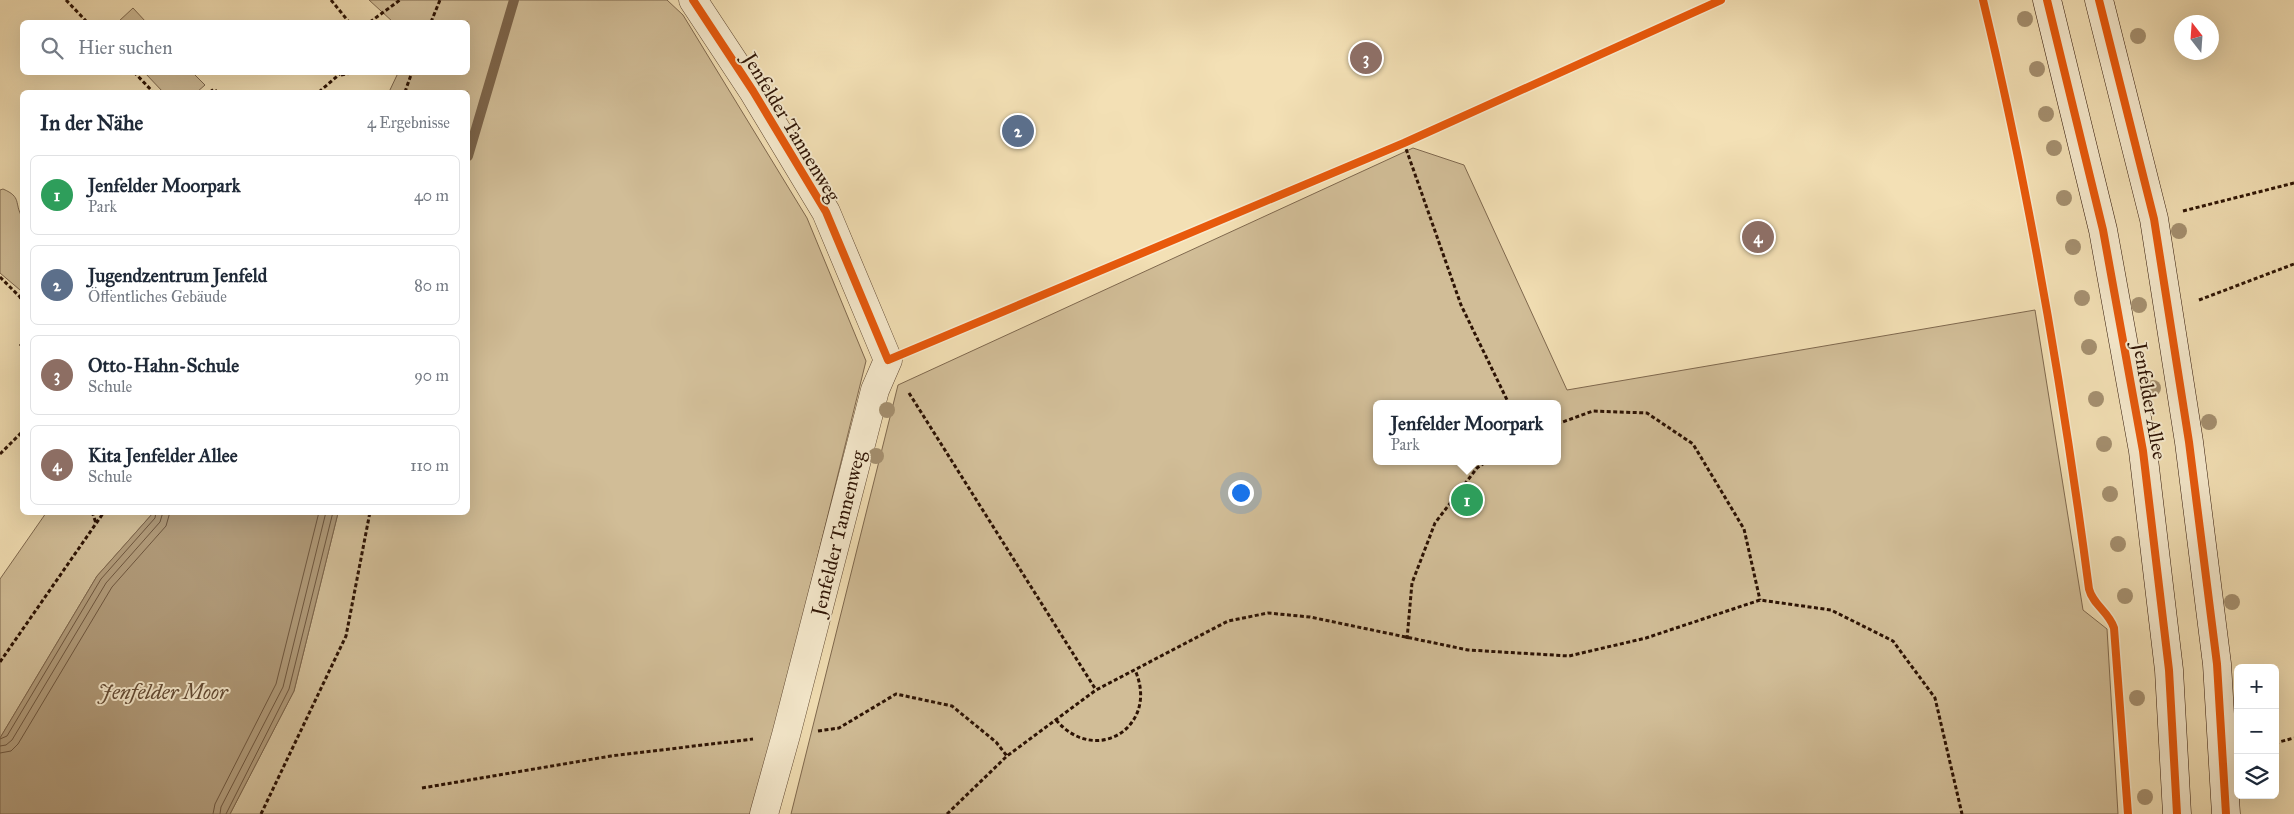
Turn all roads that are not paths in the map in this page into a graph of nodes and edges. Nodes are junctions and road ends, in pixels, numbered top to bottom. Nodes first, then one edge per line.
1 (693, 0) edge
2 (2047, 0) edge
3 (2099, 0) edge
4 (764, 814) edge
5 (2177, 814) edge
6 (2226, 814) edge

1 - 4 main road, Jenfelder Tannenweg
2 - 5 main road, Jenfelder Allee
3 - 6 main road, Jenfelder Allee

